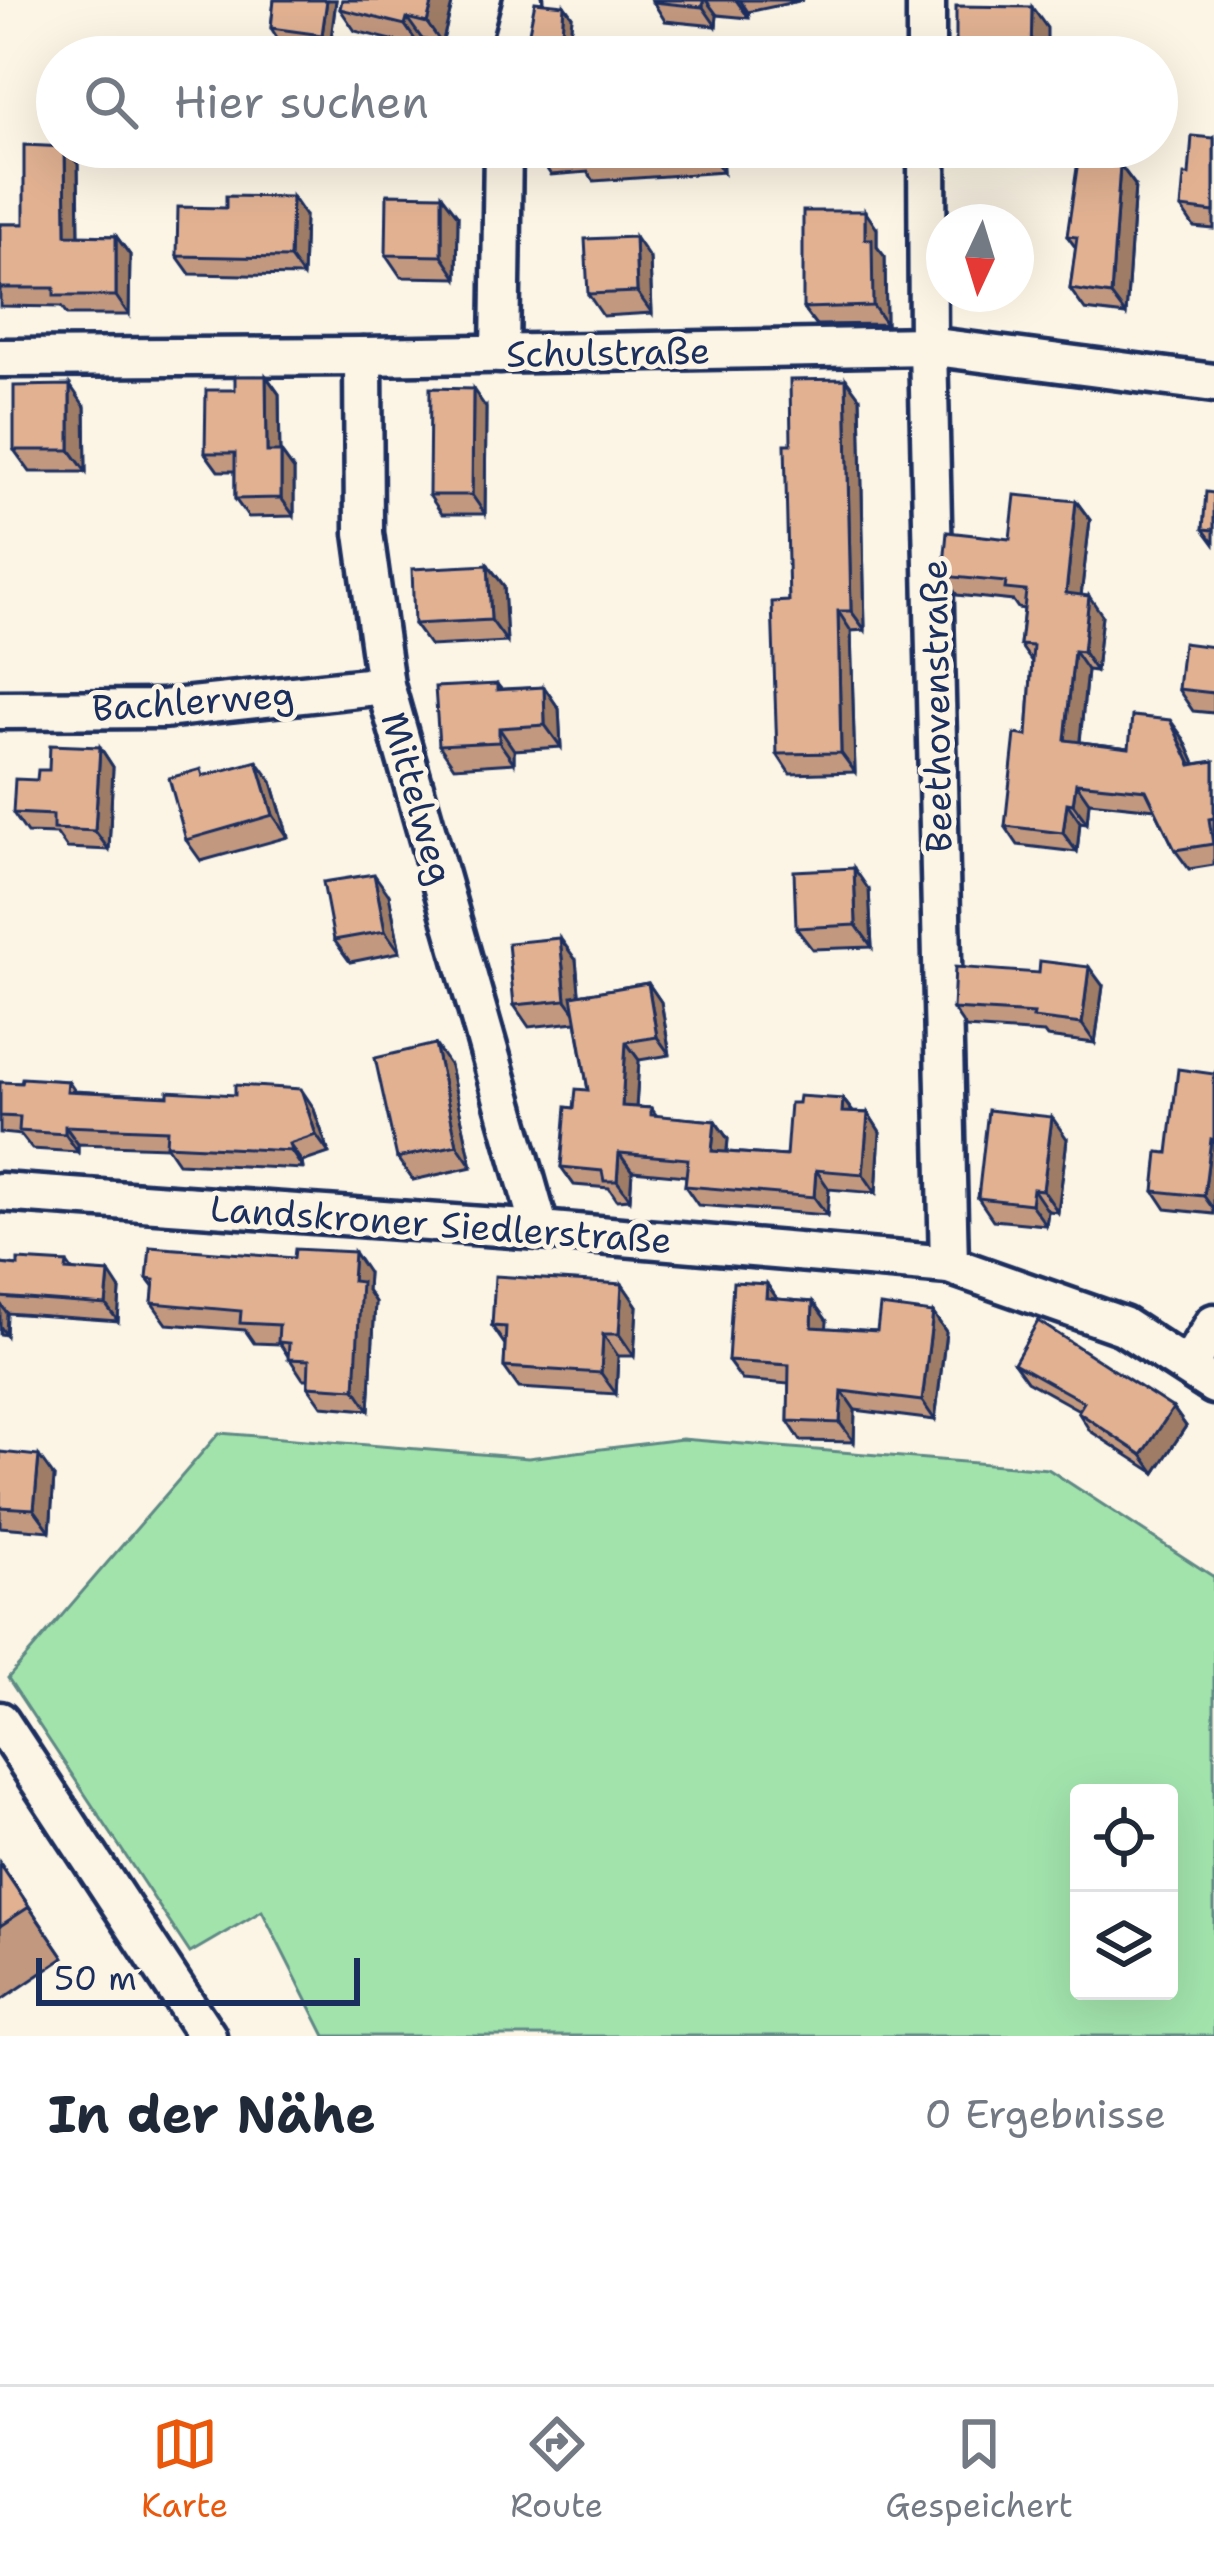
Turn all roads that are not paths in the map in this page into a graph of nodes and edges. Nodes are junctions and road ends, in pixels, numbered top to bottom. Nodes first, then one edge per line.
1 (523, 0) edge
2 (926, 0) edge
3 (514, 36) edge
4 (926, 36) edge
5 (503, 168) edge
6 (927, 168) edge
7 (928, 346) junction
8 (500, 354) junction
9 (363, 356) junction
10 (0, 358) edge
11 (1214, 383) edge
12 (385, 685) junction
13 (0, 710) edge
14 (0, 1192) edge
15 (540, 1229) junction
16 (949, 1264) junction
17 (1214, 1323) edge
18 (1201, 1376) edge
19 (0, 1721) edge
20 (207, 2036) edge

1 - 3 street
2 - 4 street
5 - 8 street
6 - 7 street, Beethovenstraße
7 - 8 street, Schulstraße
7 - 11 street, Schulstraße
7 - 16 street, Beethovenstraße
8 - 9 street, Schulstraße
9 - 10 street, Schulstraße
9 - 12 street, Mittelweg
12 - 13 street, Bachlerweg
12 - 15 street, Mittelweg
14 - 15 street, Landskroner Siedlerstraße
15 - 16 street, Landskroner Siedlerstraße
16 - 18 street, Landskroner Siedlerstraße
17 - 18 street
19 - 20 street

